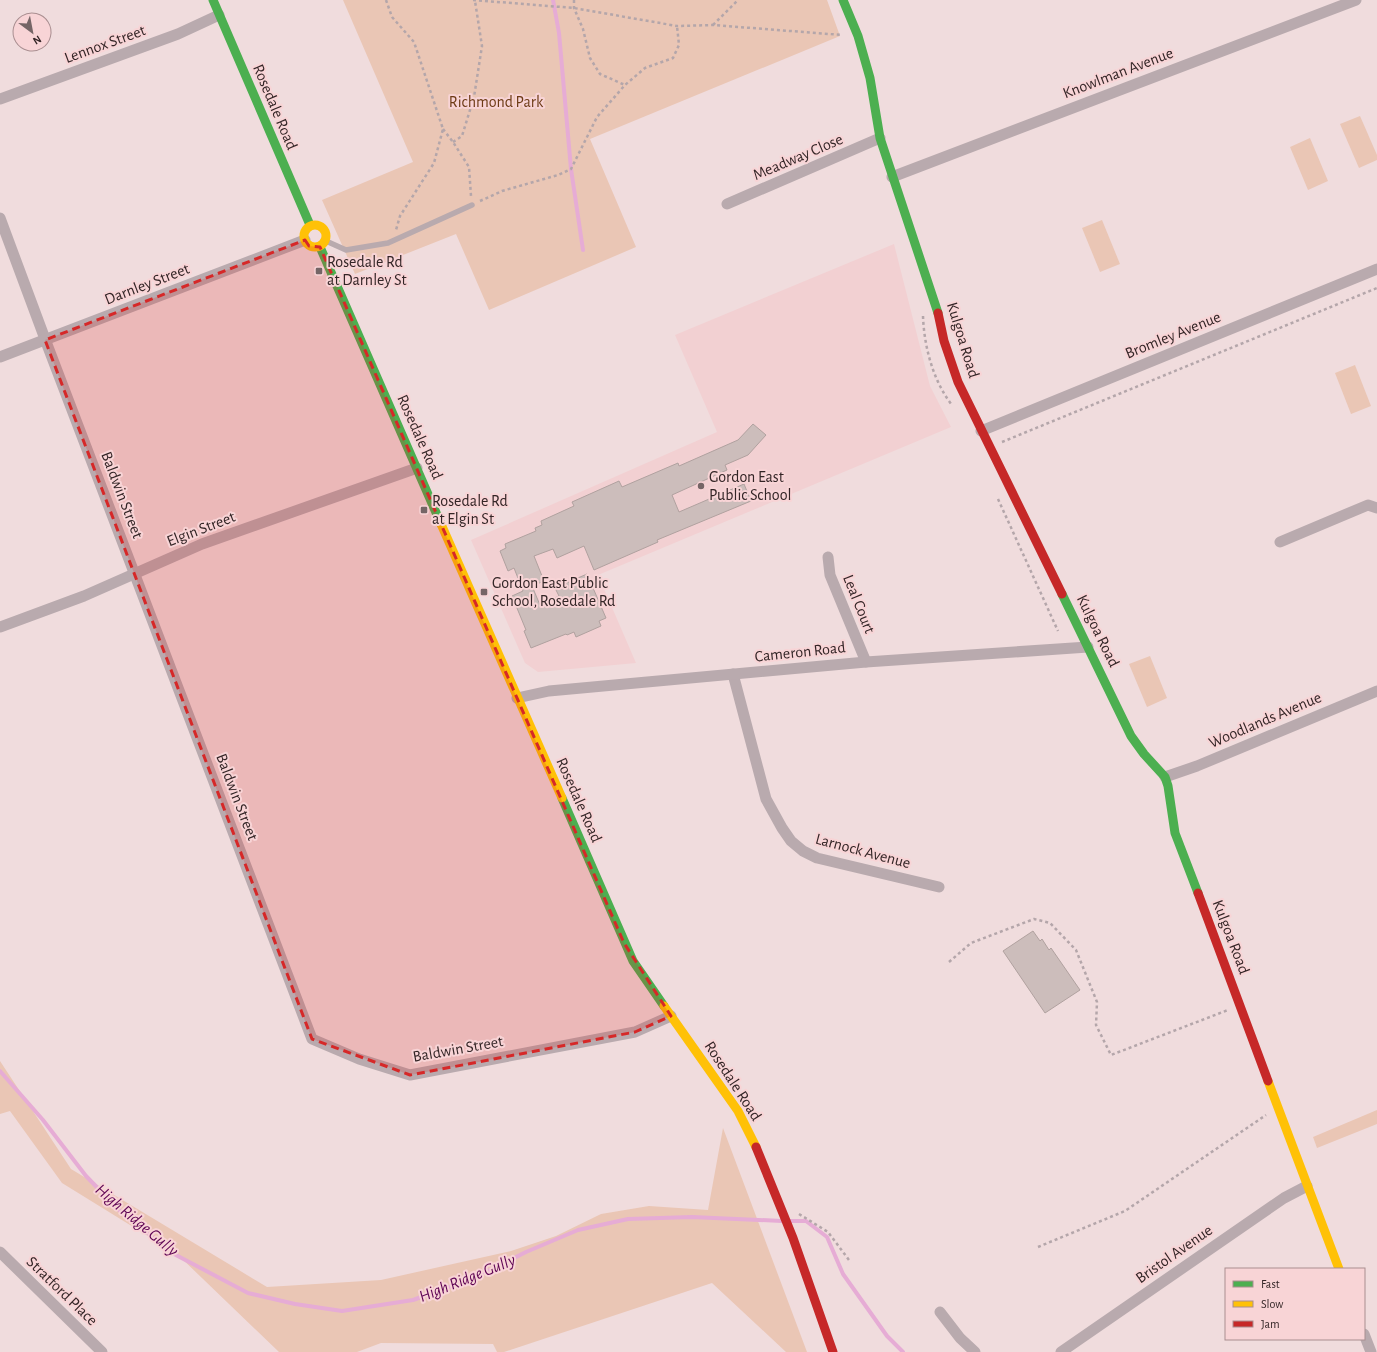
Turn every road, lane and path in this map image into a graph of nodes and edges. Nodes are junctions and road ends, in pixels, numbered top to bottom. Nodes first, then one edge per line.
1 (213, 0) edge
2 (386, 0) edge
3 (474, 0) edge
4 (574, 0) edge
5 (738, 0) edge
6 (843, 0) edge
7 (1356, 0) edge
8 (574, 8) junction
9 (219, 15) junction
10 (712, 25) junction
11 (677, 26) junction
12 (858, 36) junction
13 (625, 84) junction
14 (0, 99) edge
15 (443, 129) junction
16 (880, 138) junction
17 (453, 142) junction
18 (892, 177) junction
19 (727, 204) dead end
20 (472, 205) junction
21 (0, 218) edge
22 (310, 226) junction
23 (304, 240) junction
24 (393, 241) junction
25 (323, 244) junction
26 (1377, 269) edge
27 (1377, 288) edge
28 (45, 340) junction
29 (0, 357) edge
30 (981, 431) junction
31 (997, 444) dead end
32 (417, 468) junction
33 (1377, 508) edge
34 (1280, 542) dead end
35 (828, 557) dead end
36 (135, 574) junction
37 (0, 627) edge
38 (1088, 646) junction
39 (866, 662) junction
40 (734, 674) junction
41 (1377, 690) edge
42 (517, 698) junction
43 (1165, 777) junction
44 (939, 888) dead end
45 (949, 962) dead end
46 (1240, 1006) junction
47 (671, 1016) junction
48 (1278, 1107) junction
49 (1307, 1186) junction
50 (796, 1213) dead end
51 (1038, 1248) dead end
52 (0, 1252) edge
53 (849, 1260) dead end
54 (1339, 1268) edge
55 (940, 1312) dead end
56 (1365, 1337) edge
57 (102, 1352) edge
58 (833, 1352) edge
59 (975, 1352) edge
60 (1061, 1352) edge
61 (1371, 1352) edge

1 - 9 street, Rosedale Road
2 - 15 path
3 - 8 path
3 - 17 path
4 - 8 path
5 - 10 path
6 - 12 street, Kulgoa Road
7 - 18 street, Knowlman Avenue
8 - 11 path
8 - 13 path
9 - 14 street, Lennox Street
9 - 22 street, Rosedale Road
10 - 11 path
10 - 12 path
11 - 13 path
12 - 16 street, Kulgoa Road
13 - 20 path
15 - 17 path
15 - 24 path
16 - 18 street, Kulgoa Road
16 - 19 street, Meadway Close
17 - 20 path
18 - 30 street, Kulgoa Road
20 - 24 lane
21 - 28 street, Baldwin Street
22 - 23 street
22 - 25 street
23 - 25 street
23 - 28 street, Darnley Street
24 - 25 lane
25 - 32 street, Rosedale Road
26 - 30 street, Bromley Avenue
27 - 31 path
28 - 29 street, Darnley Street
28 - 36 street, Baldwin Street
30 - 38 street, Kulgoa Road
32 - 36 street, Elgin Street
32 - 42 street, Rosedale Road
33 - 34 street
35 - 39 street, Leal Court
36 - 37 street, Elgin Street
36 - 47 street, Baldwin Street
38 - 39 street, Cameron Road
38 - 43 street, Kulgoa Road
39 - 40 street, Cameron Road
40 - 42 street, Cameron Road
40 - 44 street, Larnock Avenue
41 - 43 street, Woodlands Avenue
42 - 47 street, Rosedale Road
43 - 46 street, Kulgoa Road
45 - 46 path
46 - 48 street, Kulgoa Road
47 - 58 street, Rosedale Road
48 - 49 street, Kulgoa Road
48 - 51 path
49 - 54 street, Kulgoa Road
49 - 60 street, Bristol Avenue
50 - 53 path
52 - 57 street, Stratford Place
55 - 59 street
56 - 61 street

